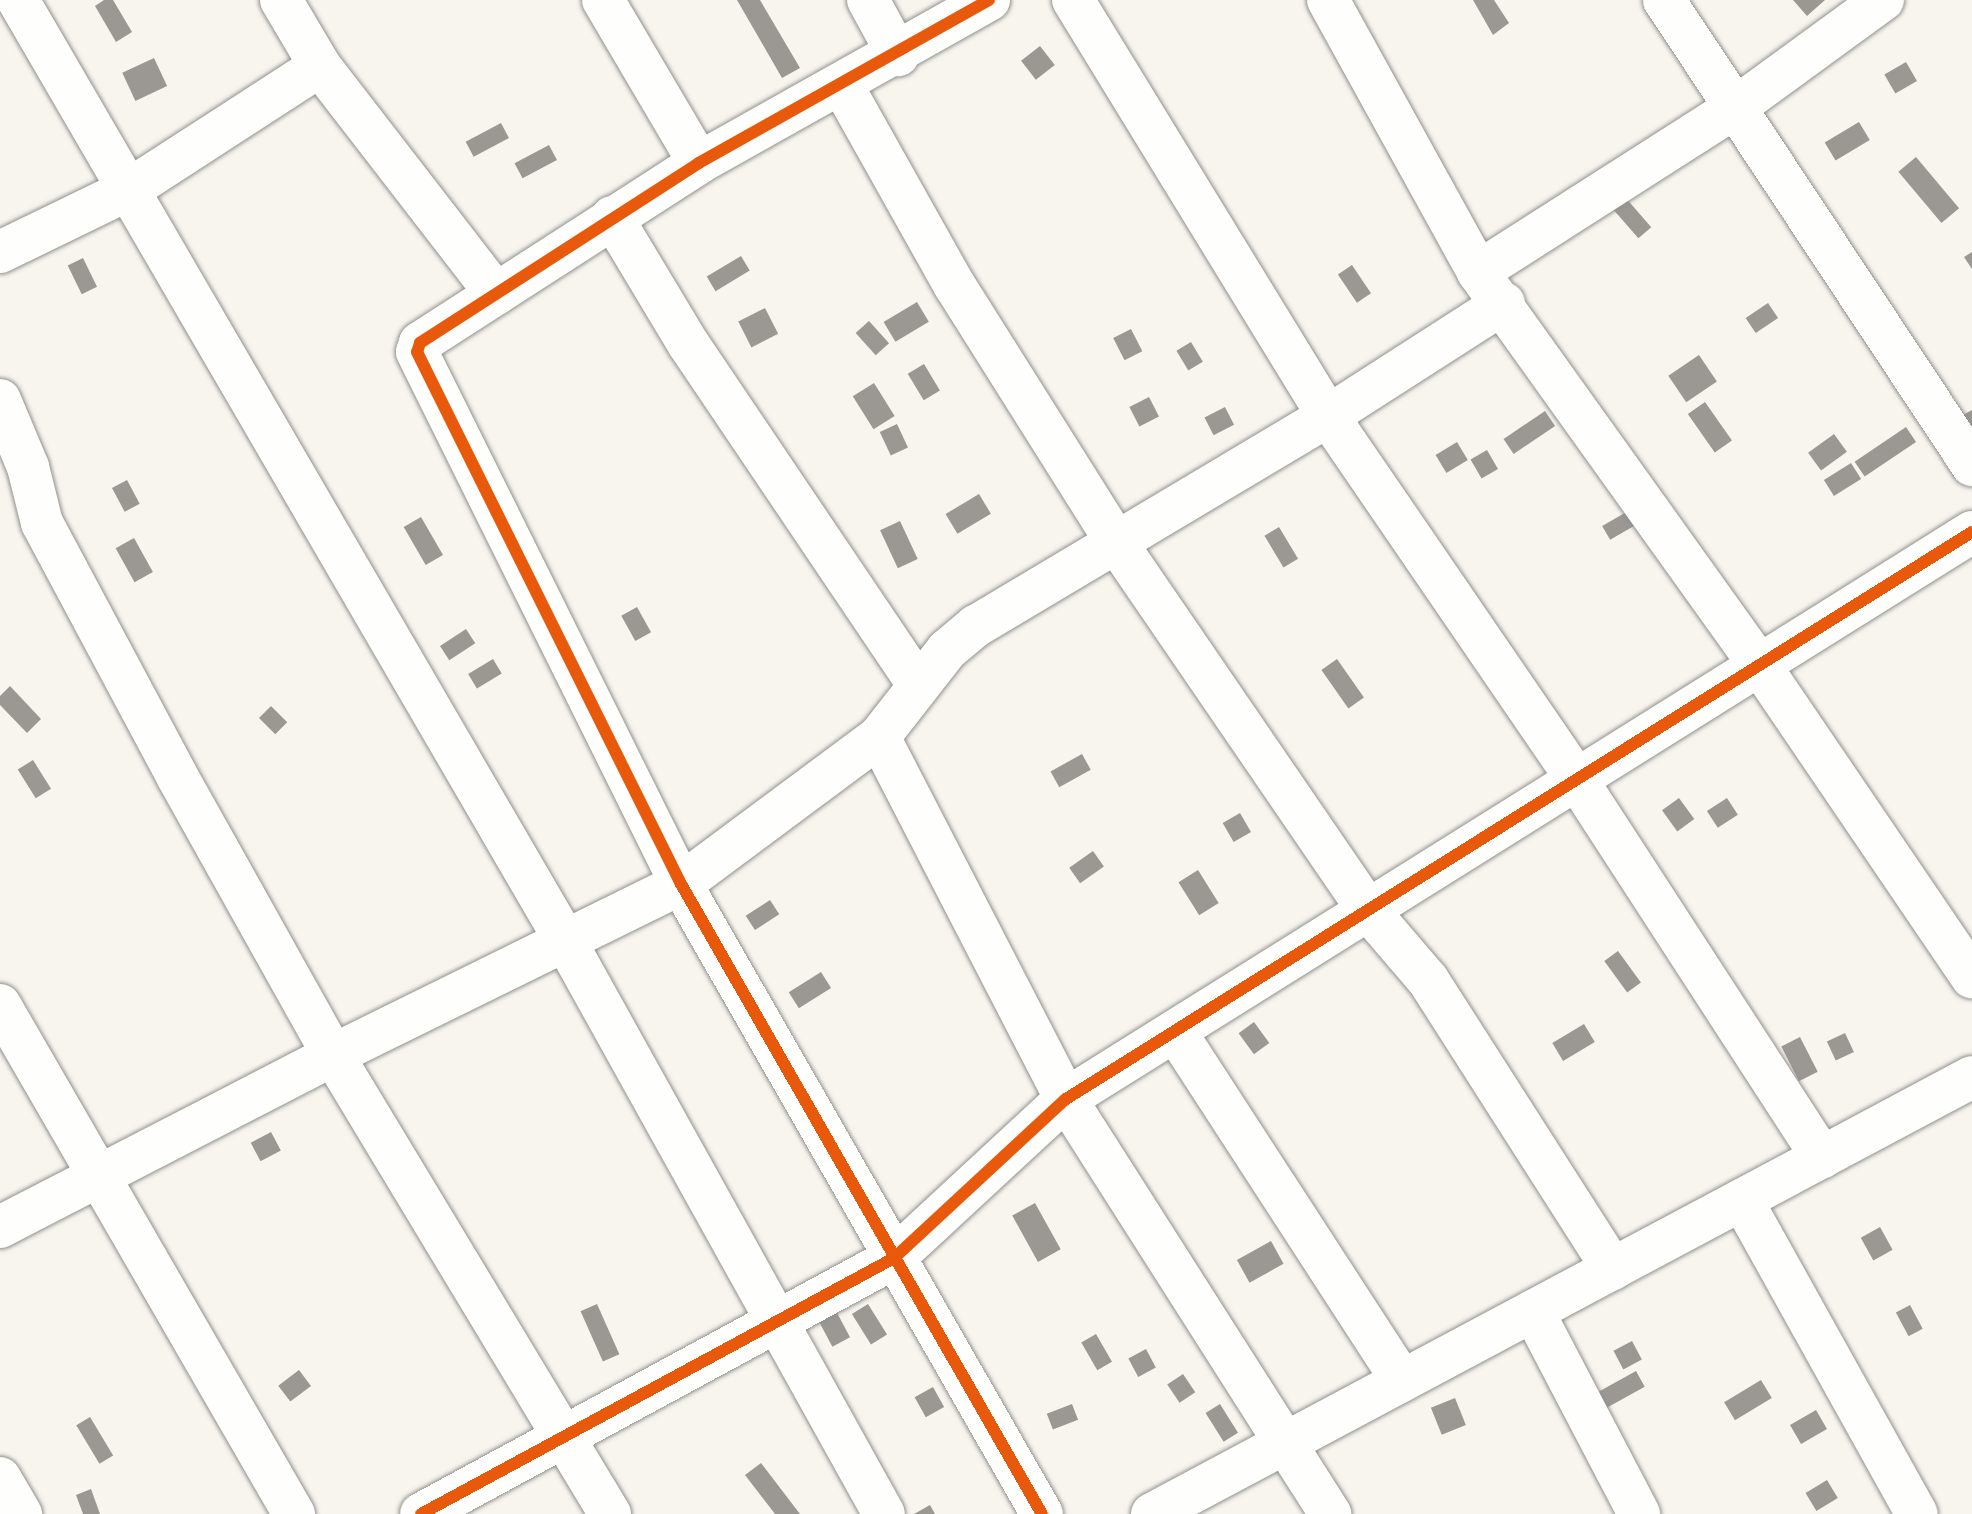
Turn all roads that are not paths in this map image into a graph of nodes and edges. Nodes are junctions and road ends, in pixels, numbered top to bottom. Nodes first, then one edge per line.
1 (18, 0) edge
2 (281, 0) edge
3 (603, 0) edge
4 (868, 0) edge
5 (989, 0) edge
6 (1073, 0) edge
7 (1328, 0) edge
8 (1664, 0) edge
9 (1883, 0) edge
10 (898, 55) junction
11 (320, 66) junction
12 (842, 85) junction
13 (1736, 107) junction
14 (699, 163) junction
15 (130, 189) junction
16 (612, 217) junction
17 (0, 252) edge
18 (1491, 287) junction
19 (496, 294) junction
20 (0, 400) edge
21 (1328, 416) junction
22 (1972, 465) edge
23 (1972, 532) edge
24 (1118, 545) junction
25 (1759, 664) junction
26 (918, 685) junction
27 (879, 737) junction
28 (1577, 780) junction
29 (681, 884) junction
30 (1368, 910) junction
31 (566, 942) junction
32 (1972, 978) edge
33 (0, 1005) edge
34 (1175, 1031) junction
35 (333, 1055) junction
36 (1968, 1089) edge
37 (1066, 1099) junction
38 (1822, 1157) junction
39 (100, 1174) junction
40 (1742, 1200) junction
41 (0, 1227) edge
42 (894, 1258) junction
43 (1613, 1269) junction
44 (1533, 1311) junction
45 (774, 1323) junction
46 (1402, 1381) junction
47 (567, 1435) junction
48 (1288, 1442) junction
49 (0, 1478) edge
50 (21, 1514) edge
51 (294, 1514) edge
52 (421, 1514) edge
53 (610, 1514) edge
54 (884, 1514) edge
55 (1042, 1514) edge
56 (1152, 1514) edge
57 (1330, 1514) edge
58 (1639, 1514) edge
59 (1917, 1514) edge

1 - 15 street
2 - 11 street
3 - 14 street
4 - 10 street
5 - 10 street
6 - 21 street
7 - 18 street
8 - 13 street
9 - 13 street
10 - 12 street
11 - 15 street
11 - 19 street
12 - 14 street
12 - 24 street
13 - 18 street
13 - 22 street
14 - 16 street
15 - 17 street
15 - 31 street
16 - 19 street
16 - 26 street
18 - 21 street
18 - 25 street
19 - 29 street
20 - 35 street
21 - 24 street
21 - 28 street
23 - 25 street
24 - 26 street
24 - 30 street
25 - 28 street
25 - 32 street
26 - 27 street
27 - 29 street
27 - 37 street
28 - 30 street
28 - 38 street
29 - 31 street
29 - 42 street
30 - 34 street
30 - 43 street
31 - 35 street
31 - 45 street
33 - 39 street
34 - 37 street
34 - 46 street
35 - 39 street
35 - 47 street
36 - 38 street
37 - 42 street
37 - 48 street
38 - 40 street
39 - 41 street
39 - 51 street
40 - 43 street
40 - 59 street
42 - 45 street
42 - 55 street
43 - 44 street
44 - 46 street
44 - 58 street
45 - 47 street
45 - 54 street
46 - 48 street
47 - 52 street
47 - 53 street
48 - 56 street
48 - 57 street
49 - 50 street

